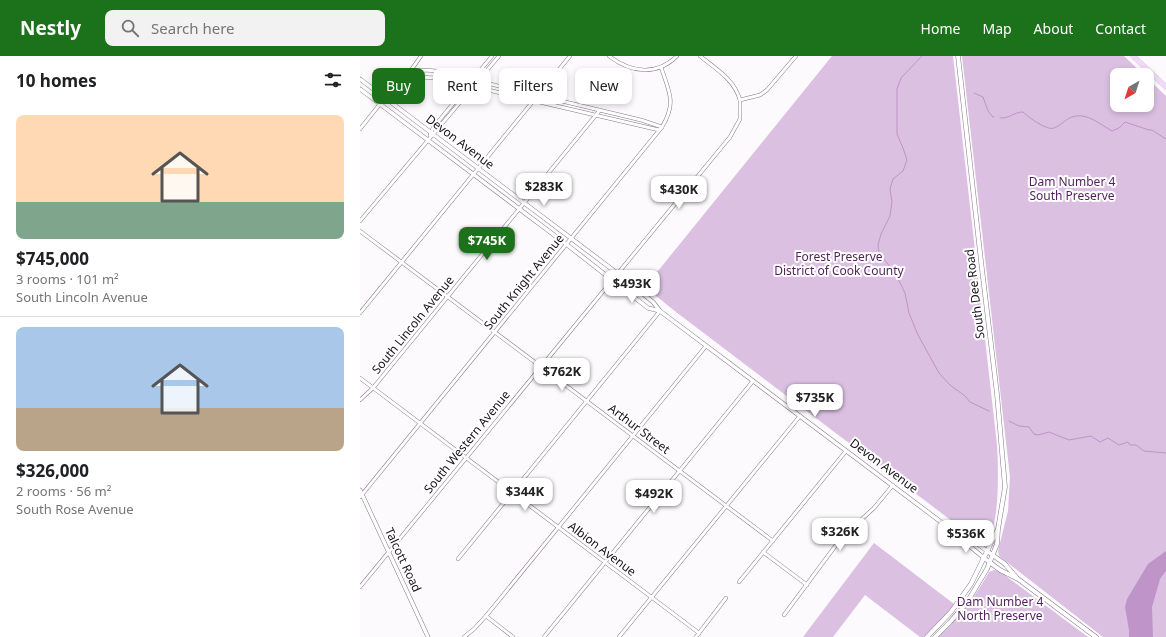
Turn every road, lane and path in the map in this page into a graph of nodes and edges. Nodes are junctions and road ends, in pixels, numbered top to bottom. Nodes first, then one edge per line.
1 (421, 56) edge
2 (492, 56) edge
3 (499, 56) edge
4 (570, 56) edge
5 (609, 56) edge
6 (678, 56) edge
7 (700, 56) edge
8 (958, 56) edge
9 (1133, 56) edge
10 (793, 57) edge
11 (661, 67) junction
12 (413, 68) edge
13 (482, 68) edge
14 (489, 68) edge
15 (560, 68) edge
16 (360, 79) edge
17 (1166, 87) edge
18 (360, 88) edge
19 (372, 88) edge
20 (372, 98) edge
21 (740, 100) junction
22 (567, 103) edge
23 (380, 104) joint
24 (393, 104) edge
25 (453, 104) edge
26 (458, 104) edge
27 (531, 104) edge
28 (546, 104) edge
29 (600, 110) junction
30 (596, 116) junction
31 (662, 127) junction
32 (360, 129) edge
33 (660, 130) junction
34 (432, 133) junction
35 (427, 140) junction
36 (478, 168) junction
37 (474, 174) junction
38 (525, 202) junction
39 (520, 209) junction
40 (360, 221) edge
41 (360, 232) edge
42 (572, 238) junction
43 (566, 244) junction
44 (402, 263) junction
45 (618, 273) junction
46 (612, 279) junction
47 (448, 297) junction
48 (660, 312) junction
49 (360, 314) edge
50 (495, 333) junction
51 (706, 346) junction
52 (540, 367) junction
53 (360, 378) edge
54 (753, 381) junction
55 (373, 388) junction
56 (360, 400) edge
57 (587, 402) junction
58 (800, 416) junction
59 (420, 422) junction
60 (634, 436) junction
61 (846, 451) junction
62 (466, 458) junction
63 (680, 471) junction
64 (893, 485) junction
65 (360, 490) edge
66 (512, 493) junction
67 (361, 496) edge
68 (726, 506) junction
69 (558, 528) junction
70 (998, 529) junction
71 (961, 537) junction
72 (773, 541) junction
73 (987, 551) junction
74 (388, 552) junction
75 (763, 552) junction
76 (993, 555) junction
77 (984, 558) junction
78 (458, 559) dead end
79 (605, 562) junction
80 (990, 562) junction
81 (1018, 579) junction
82 (739, 582) dead end
83 (807, 585) junction
84 (360, 587) edge
85 (652, 598) junction
86 (726, 598) dead end
87 (784, 615) dead end
88 (486, 616) junction
89 (700, 633) junction
90 (428, 637) edge
91 (464, 637) edge
92 (513, 637) edge
93 (544, 637) edge
94 (619, 637) edge
95 (696, 637) edge
96 (927, 637) edge
97 (935, 637) edge
98 (1096, 637) edge

1 - 12 street
2 - 13 street
3 - 14 street
4 - 15 street
5 - 11 street
6 - 11 street
7 - 21 street
8 - 70 main road, South Dee Road
9 - 17 main road
10 - 21 street
11 - 31 street, South Knight Avenue
16 - 19 street, Devon Avenue
18 - 20 street, Devon Avenue
21 - 45 street, South Western Avenue
22 - 29 street
23 - 32 street
23 - 35 street, Devon Avenue
24 - 34 street, Devon Avenue
25 - 34 street
26 - 34 street
27 - 36 street
28 - 30 street
29 - 30 street, South Lincoln Avenue
29 - 31 street
30 - 33 street
30 - 38 street, South Lincoln Avenue
31 - 33 street, South Knight Avenue
33 - 42 street, South Knight Avenue
34 - 35 street
34 - 36 street, Devon Avenue
35 - 37 street, Devon Avenue
35 - 40 street
36 - 37 street
36 - 38 street, Devon Avenue
37 - 39 street, Devon Avenue
37 - 44 street
38 - 39 street, South Lincoln Avenue
38 - 42 street, Devon Avenue
39 - 43 street, Devon Avenue
39 - 47 street, South Lincoln Avenue
41 - 44 street, Arthur Street
42 - 43 street, South Knight Avenue
42 - 45 street, Devon Avenue
43 - 46 street, Devon Avenue
43 - 50 street, South Knight Avenue
44 - 47 street, Arthur Street
44 - 49 street
45 - 46 street, South Western Avenue
45 - 48 street, Devon Avenue
46 - 48 street, Devon Avenue
46 - 52 street, South Western Avenue
47 - 50 street, Arthur Street
47 - 55 street, South Lincoln Avenue
48 - 51 street, Devon Avenue
48 - 57 street
50 - 52 street, Arthur Street
50 - 59 street, South Knight Avenue
51 - 54 street, Devon Avenue
51 - 60 street
52 - 57 street, Arthur Street
52 - 62 street, South Western Avenue
53 - 55 street, Albion Avenue
54 - 58 street, Devon Avenue
54 - 63 street
55 - 56 street, South Lincoln Avenue
55 - 59 street, Albion Avenue
57 - 60 street, Arthur Street
57 - 66 street
58 - 61 street, Devon Avenue
58 - 68 street
59 - 62 street, Albion Avenue
59 - 67 street, South Knight Avenue
60 - 63 street, Arthur Street
60 - 69 street
61 - 64 street, Devon Avenue
61 - 72 street
62 - 66 street, Albion Avenue
62 - 74 street, South Western Avenue
63 - 68 street, Arthur Street
63 - 79 street
64 - 71 street, Devon Avenue
64 - 83 street
65 - 67 street, Talcott Road
66 - 69 street, Albion Avenue
66 - 78 street
67 - 74 street, Talcott Road
68 - 72 street, Arthur Street
68 - 85 street
69 - 79 street, Albion Avenue
69 - 88 street
70 - 73 main road, South Dee Road
70 - 76 main road, South Dee Road
71 - 73 street, Devon Avenue
71 - 77 street, Devon Avenue
72 - 75 street
73 - 76 main road, Devon Avenue
73 - 77 main road, South Dee Road
74 - 84 street, South Western Avenue
74 - 90 street, Talcott Road
75 - 82 street
75 - 83 street
76 - 80 main road, South Dee Road
76 - 81 main road, Devon Avenue
77 - 80 main road, Devon Avenue
77 - 96 main road, South Dee Road
79 - 85 street, Albion Avenue
79 - 93 street
80 - 81 main road, Devon Avenue
80 - 97 main road, South Dee Road
81 - 98 main road, Devon Avenue
83 - 87 street
85 - 89 street, Albion Avenue
85 - 94 street
86 - 89 street
88 - 91 street
88 - 92 street
89 - 95 street

